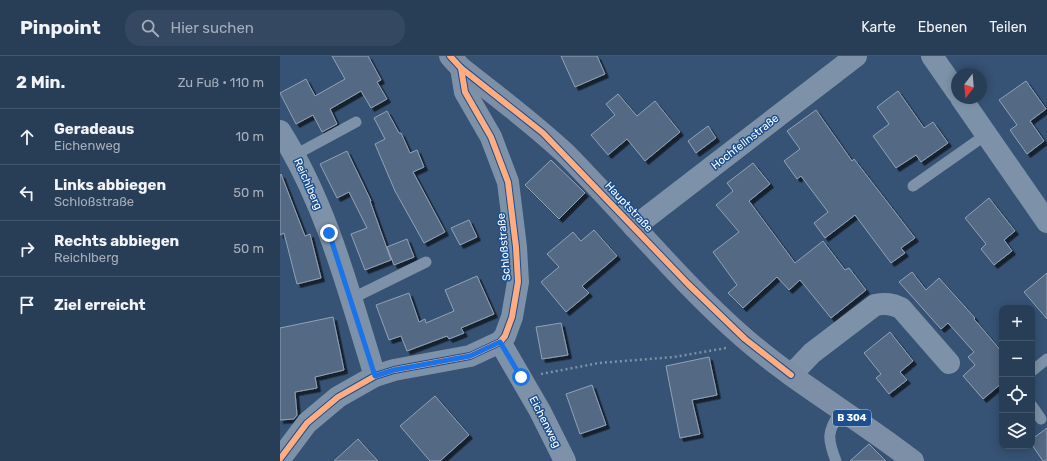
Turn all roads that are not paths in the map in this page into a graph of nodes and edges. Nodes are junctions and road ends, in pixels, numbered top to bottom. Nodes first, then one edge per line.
1 (856, 56) edge
2 (932, 56) edge
3 (455, 62) edge
4 (951, 83) edge
5 (965, 104) edge
6 (356, 122) dead end
7 (280, 132) edge
8 (987, 134) junction
9 (295, 155) junction
10 (913, 186) dead end
11 (1047, 222) edge
12 (634, 227) junction
13 (426, 262) dead end
14 (351, 299) junction
15 (500, 342) junction
16 (1047, 359) edge
17 (949, 363) dead end
18 (1035, 369) edge
19 (791, 375) junction
20 (375, 376) junction
21 (841, 410) junction
22 (1035, 410) edge
23 (1041, 419) dead end
24 (280, 459) edge
25 (565, 461) edge
26 (836, 461) edge
27 (913, 461) edge

1 - 12 street, Hochfellnstraße
2 - 4 street
3 - 12 main road, Hauptstraße / B 304
3 - 15 street, Schloßstraße
5 - 8 street
6 - 9 lane
7 - 9 street, Reichlberg
8 - 10 lane
8 - 11 street
9 - 14 street, Reichlberg
12 - 19 main road, Hauptstraße / B 304
13 - 14 lane
14 - 20 street, Reichlberg
15 - 20 street
15 - 25 street, Eichenweg
16 - 18 lane
17 - 19 street
19 - 21 main road, Hauptstraße / B 304
20 - 24 street
21 - 26 lane
21 - 27 main road, Hauptstraße / B 304
22 - 23 lane

